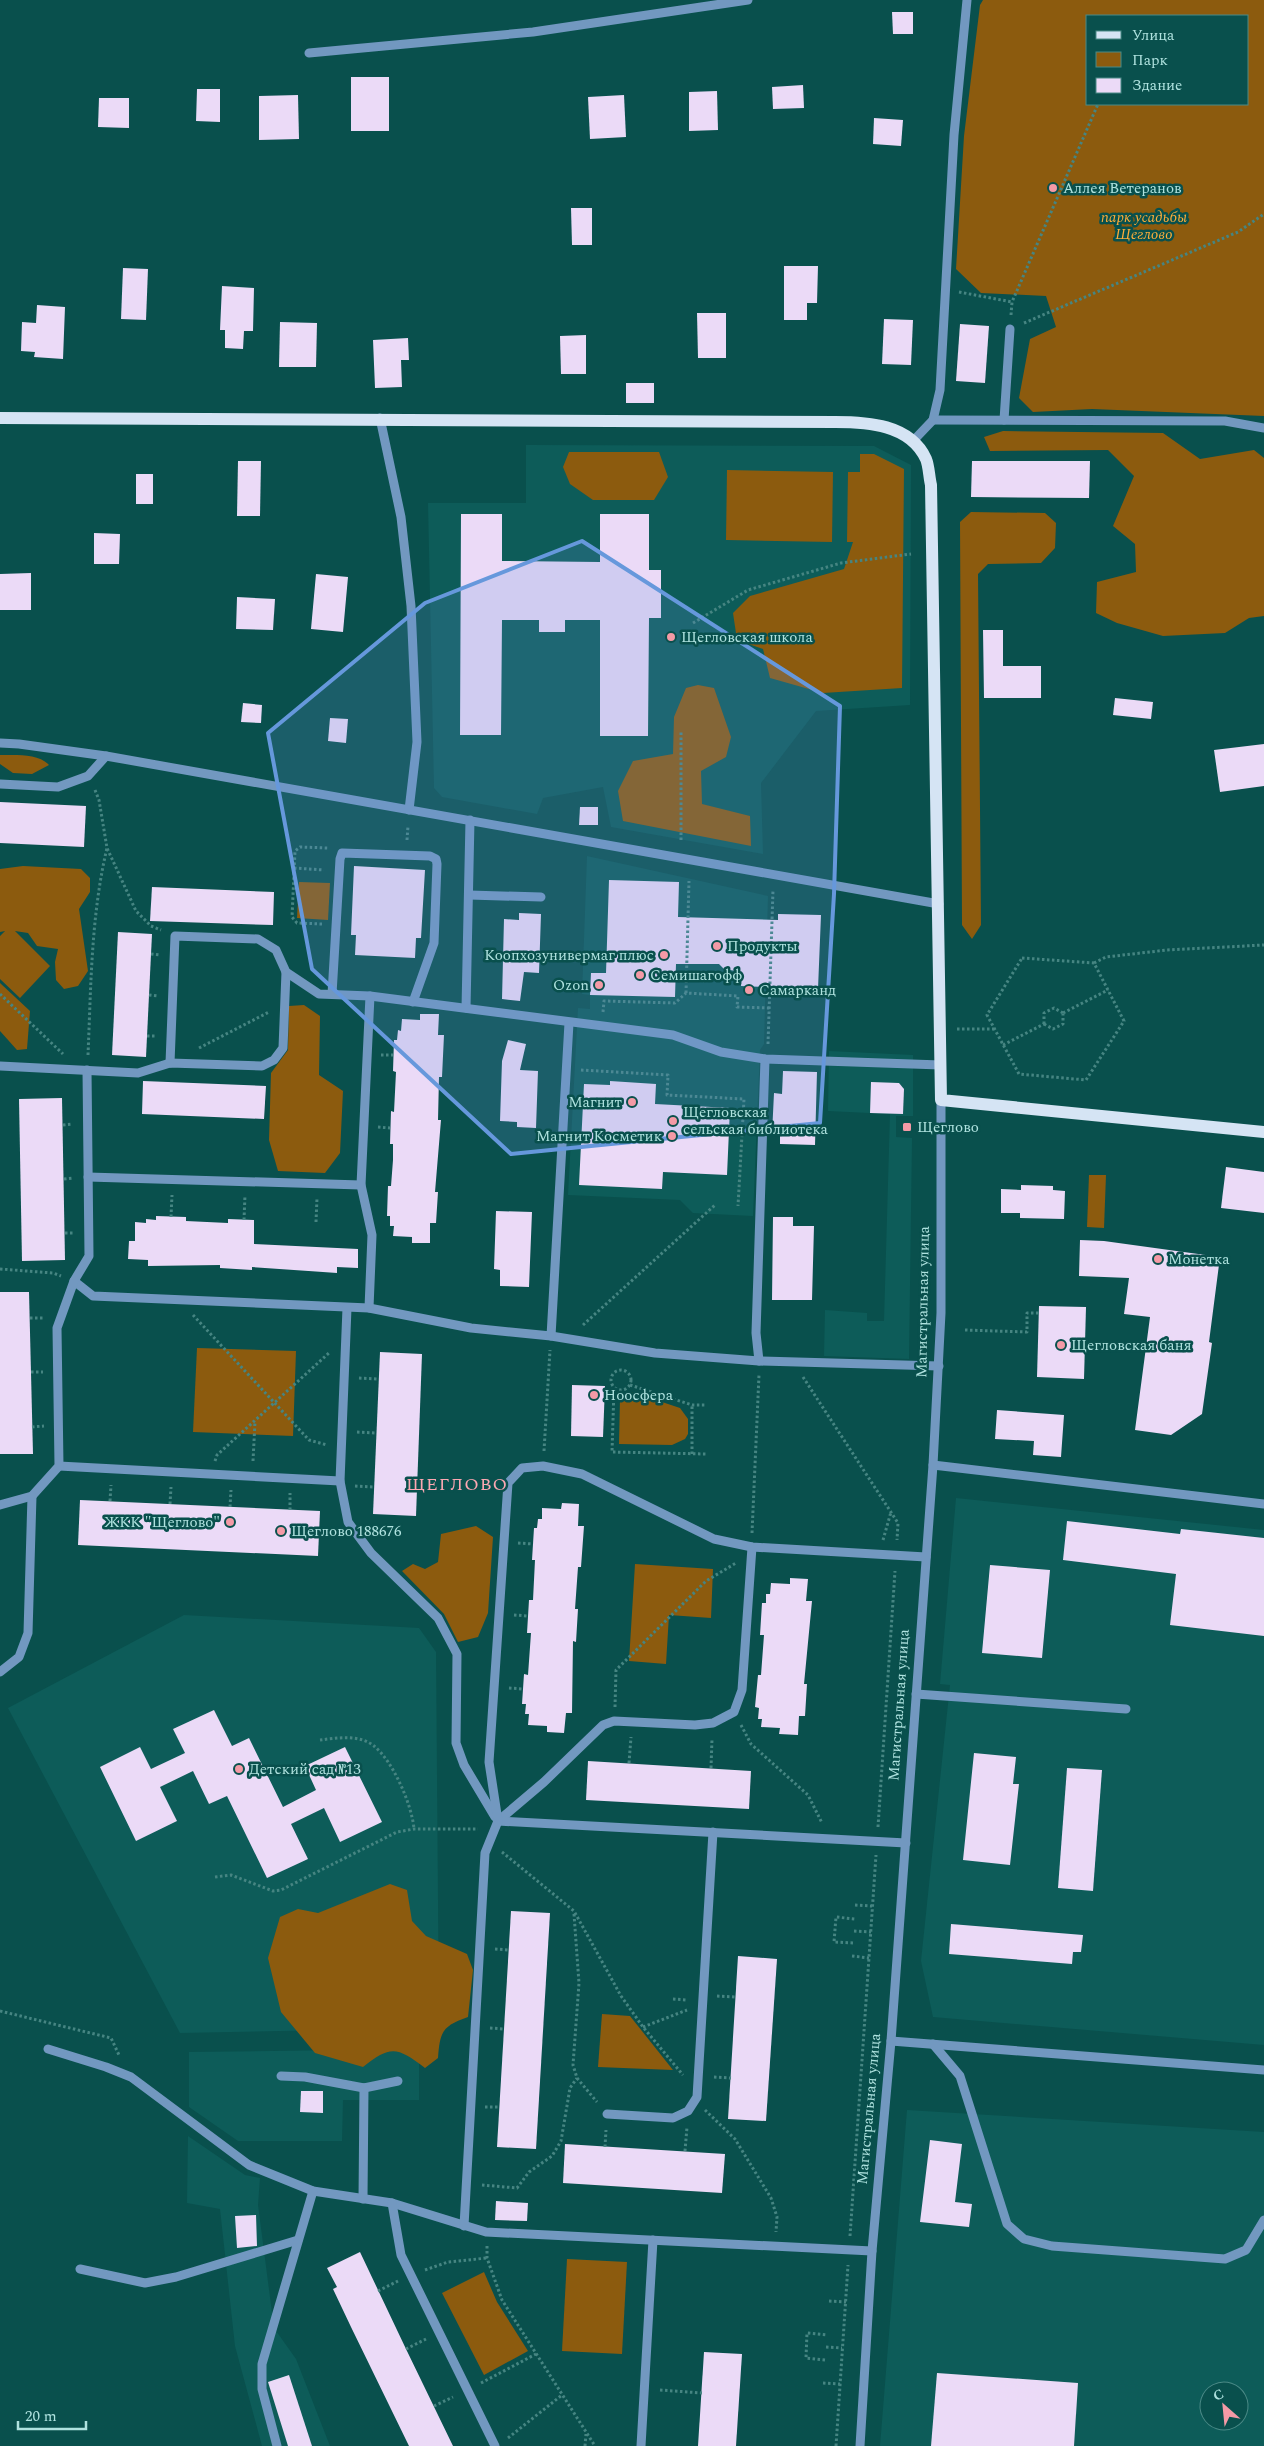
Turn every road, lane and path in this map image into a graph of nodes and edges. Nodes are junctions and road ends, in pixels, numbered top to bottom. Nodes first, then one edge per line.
1 (748, 0) edge
2 (967, 0) edge
3 (309, 53) dead end
4 (1098, 105) edge
5 (1264, 214) edge
6 (946, 289) junction
7 (1012, 302) junction
8 (1010, 329) junction
9 (0, 418) edge
10 (380, 418) junction
11 (933, 420) junction
12 (1004, 420) junction
13 (1264, 428) edge
14 (913, 441) junction
15 (911, 554) dead end
16 (693, 623) dead end
17 (681, 732) dead end
18 (0, 743) edge
19 (106, 756) junction
20 (88, 776) junction
21 (0, 784) edge
22 (409, 810) junction
23 (470, 820) junction
24 (681, 840) dead end
25 (106, 848) junction
26 (342, 853) junction
27 (294, 868) junction
28 (339, 871) junction
29 (774, 875) junction
30 (689, 881) dead end
31 (469, 895) junction
32 (541, 897) dead end
33 (939, 904) junction
34 (336, 925) junction
35 (164, 931) dead end
36 (1264, 945) edge
37 (1094, 963) junction
38 (286, 972) junction
39 (1108, 990) junction
40 (0, 994) edge
41 (332, 994) junction
42 (686, 994) junction
43 (370, 996) junction
44 (413, 1002) junction
45 (285, 1004) junction
46 (466, 1008) junction
47 (770, 1008) junction
48 (1063, 1013) junction
49 (569, 1024) junction
50 (1044, 1024) junction
51 (602, 1027) junction
52 (961, 1029) dead end
53 (994, 1029) junction
54 (1003, 1045) junction
55 (196, 1050) dead end
56 (765, 1059) junction
57 (170, 1063) junction
58 (0, 1066) edge
59 (941, 1066) junction
60 (87, 1070) junction
61 (566, 1070) junction
62 (941, 1100) junction
63 (1264, 1132) edge
64 (88, 1177) junction
65 (172, 1179) junction
66 (246, 1182) junction
67 (318, 1184) junction
68 (361, 1185) junction
69 (715, 1205) dead end
70 (738, 1206) dead end
71 (171, 1217) dead end
72 (244, 1220) dead end
73 (316, 1222) dead end
74 (0, 1268) edge
75 (74, 1281) junction
76 (179, 1300) junction
77 (347, 1308) junction
78 (369, 1308) junction
79 (1039, 1313) dead end
80 (965, 1330) dead end
81 (551, 1336) junction
82 (346, 1338) junction
83 (568, 1339) junction
84 (759, 1361) junction
85 (793, 1362) junction
86 (939, 1366) junction
87 (630, 1385) junction
88 (614, 1388) junction
89 (274, 1403) junction
90 (692, 1405) junction
91 (706, 1406) dead end
92 (255, 1421) junction
93 (342, 1450) junction
94 (692, 1454) junction
95 (706, 1454) dead end
96 (933, 1465) junction
97 (59, 1466) junction
98 (543, 1466) junction
99 (210, 1474) junction
100 (252, 1476) junction
101 (340, 1481) junction
102 (32, 1496) junction
103 (1264, 1504) edge
104 (0, 1505) edge
105 (891, 1511) junction
106 (525, 1543) dead end
107 (533, 1544) dead end
108 (881, 1546) dead end
109 (752, 1551) junction
110 (896, 1555) junction
111 (926, 1557) junction
112 (518, 1616) dead end
113 (528, 1616) dead end
114 (0, 1672) edge
115 (511, 1688) dead end
116 (523, 1689) dead end
117 (916, 1694) junction
118 (1126, 1710) dead end
119 (734, 1712) junction
120 (614, 1721) junction
121 (631, 1722) junction
122 (713, 1723) junction
123 (320, 1740) dead end
124 (629, 1763) dead end
125 (711, 1768) dead end
126 (498, 1821) junction
127 (414, 1829) junction
128 (481, 1829) dead end
129 (713, 1832) junction
130 (827, 1838) junction
131 (877, 1841) junction
132 (906, 1843) junction
133 (500, 1850) dead end
134 (215, 1877) dead end
135 (855, 1905) dead end
136 (872, 1906) junction
137 (574, 1911) junction
138 (854, 1919) dead end
139 (854, 1931) dead end
140 (871, 1932) junction
141 (853, 1943) dead end
142 (852, 1956) dead end
143 (869, 1958) junction
144 (703, 2001) junction
145 (0, 2011) edge
146 (643, 2028) junction
147 (891, 2041) junction
148 (933, 2044) junction
149 (48, 2049) dead end
150 (1264, 2070) edge
151 (281, 2076) dead end
152 (131, 2077) junction
153 (577, 2078) junction
154 (398, 2081) dead end
155 (364, 2088) junction
156 (697, 2097) junction
157 (607, 2114) joint
158 (466, 2184) junction
159 (313, 2191) junction
160 (363, 2199) junction
161 (392, 2203) junction
162 (1264, 2220) edge
163 (464, 2226) junction
164 (776, 2229) dead end
165 (298, 2240) junction
166 (653, 2240) junction
167 (849, 2250) junction
168 (872, 2251) junction
169 (80, 2269) dead end
170 (411, 2275) junction
171 (378, 2291) dead end
172 (829, 2301) dead end
173 (846, 2302) junction
174 (439, 2333) junction
175 (827, 2335) dead end
176 (826, 2347) dead end
177 (842, 2348) junction
178 (406, 2349) dead end
179 (536, 2354) junction
180 (825, 2360) dead end
181 (823, 2383) dead end
182 (840, 2384) junction
183 (644, 2389) junction
184 (467, 2390) junction
185 (702, 2393) dead end
186 (562, 2395) junction
187 (434, 2406) dead end
188 (586, 2433) junction
189 (504, 2440) dead end
190 (278, 2446) edge
191 (495, 2446) edge
192 (585, 2446) edge
193 (595, 2446) edge
194 (641, 2446) edge
195 (836, 2446) edge
196 (860, 2446) edge

1 - 3 street
2 - 6 street
4 - 7 path
5 - 8 path
6 - 7 path
6 - 11 street
7 - 8 path
8 - 12 street
9 - 10 main road
10 - 14 main road
10 - 22 street
11 - 12 street
11 - 14 street
12 - 13 street
14 - 33 main road, Магистральная улица
15 - 16 path
17 - 24 path
18 - 19 street
19 - 20 street
19 - 22 street
20 - 21 street
20 - 25 path
22 - 23 street
23 - 29 street
23 - 31 street
25 - 35 path
25 - 60 path
26 - 27 path
26 - 28 street
26 - 44 street
27 - 28 path
27 - 34 path
28 - 34 street
29 - 33 street
29 - 47 path
30 - 42 path
31 - 32 street
31 - 46 street
33 - 59 main road, Магистральная улица
34 - 41 street
36 - 37 path
37 - 39 path
37 - 53 path
38 - 41 street
38 - 45 street
38 - 57 street
39 - 48 path
39 - 54 path
40 - 60 path
41 - 43 street
42 - 47 path
42 - 51 path
43 - 44 street
43 - 68 street
44 - 46 street
45 - 55 path
45 - 57 street
46 - 49 street
47 - 56 path
48 - 50 path
48 - 50 path
49 - 51 street
49 - 61 street
50 - 54 path
51 - 56 street
52 - 53 path
53 - 54 path
56 - 59 street
56 - 84 street
57 - 60 street
58 - 60 street
59 - 62 main road, Магистральная улица
60 - 64 street
61 - 70 path
61 - 81 street
62 - 63 main road
62 - 86 street, Магистральная улица
64 - 65 street
64 - 75 street
65 - 66 street
65 - 71 path
66 - 67 street
66 - 72 path
67 - 68 street
67 - 73 path
68 - 78 street
69 - 83 path
74 - 75 path
75 - 76 street
75 - 97 street
76 - 77 street
76 - 89 path
77 - 78 street
77 - 82 street
78 - 81 street
79 - 80 path
81 - 83 street
81 - 98 path
82 - 89 path
82 - 93 street
83 - 84 street
84 - 85 street
84 - 109 path
85 - 86 street
85 - 105 path
86 - 96 street, Магистральная улица
87 - 88 path
87 - 88 path
87 - 90 path
88 - 94 path
89 - 92 path
89 - 93 path
90 - 91 path
90 - 94 path
92 - 99 path
92 - 100 path
93 - 101 street
94 - 95 path
96 - 103 street
96 - 111 street, Магистральная улица
97 - 99 street
97 - 102 street
98 - 109 street
98 - 126 street
99 - 100 street
100 - 101 street
101 - 126 street
102 - 104 street
102 - 114 street
105 - 108 path
105 - 110 path
106 - 107 path
109 - 110 street
109 - 119 street
109 - 120 path
110 - 111 street
110 - 131 path
111 - 117 street, Магистральная улица
112 - 113 path
115 - 116 path
117 - 118 street
117 - 132 street, Магистральная улица
119 - 122 street
119 - 130 path
120 - 121 street
120 - 126 street
121 - 122 street
121 - 124 path
122 - 125 path
123 - 127 path
126 - 129 street
126 - 158 street
127 - 128 path
127 - 134 path
129 - 130 street
129 - 144 street
130 - 131 street
131 - 132 street
131 - 136 path
132 - 147 street, Магистральная улица
133 - 137 path
135 - 136 path
136 - 140 path
137 - 146 path
137 - 153 path
138 - 141 path
139 - 140 path
140 - 143 path
142 - 143 path
143 - 167 path
144 - 146 path
144 - 156 street
145 - 152 path
146 - 156 path
147 - 148 street
147 - 168 street, Магистральная улица
148 - 150 street
148 - 162 street
149 - 152 street
151 - 155 street
152 - 159 street
153 - 157 path
153 - 158 path
154 - 155 street
155 - 160 street
156 - 157 street
156 - 164 path
158 - 163 street
159 - 160 street
159 - 165 street
160 - 161 street
161 - 163 street
161 - 170 street
163 - 166 street
165 - 169 street
165 - 190 street
166 - 167 street
166 - 183 street
167 - 168 street
167 - 173 path
168 - 196 street, Магистральная улица
170 - 171 path
170 - 174 street
170 - 179 path
172 - 173 path
173 - 177 path
174 - 178 path
174 - 184 street
175 - 180 path
176 - 177 path
177 - 182 path
179 - 184 path
179 - 186 path
181 - 182 path
182 - 195 path
183 - 185 path
183 - 194 street
184 - 187 path
184 - 191 street
186 - 188 path
186 - 189 path
188 - 192 path
188 - 193 path

